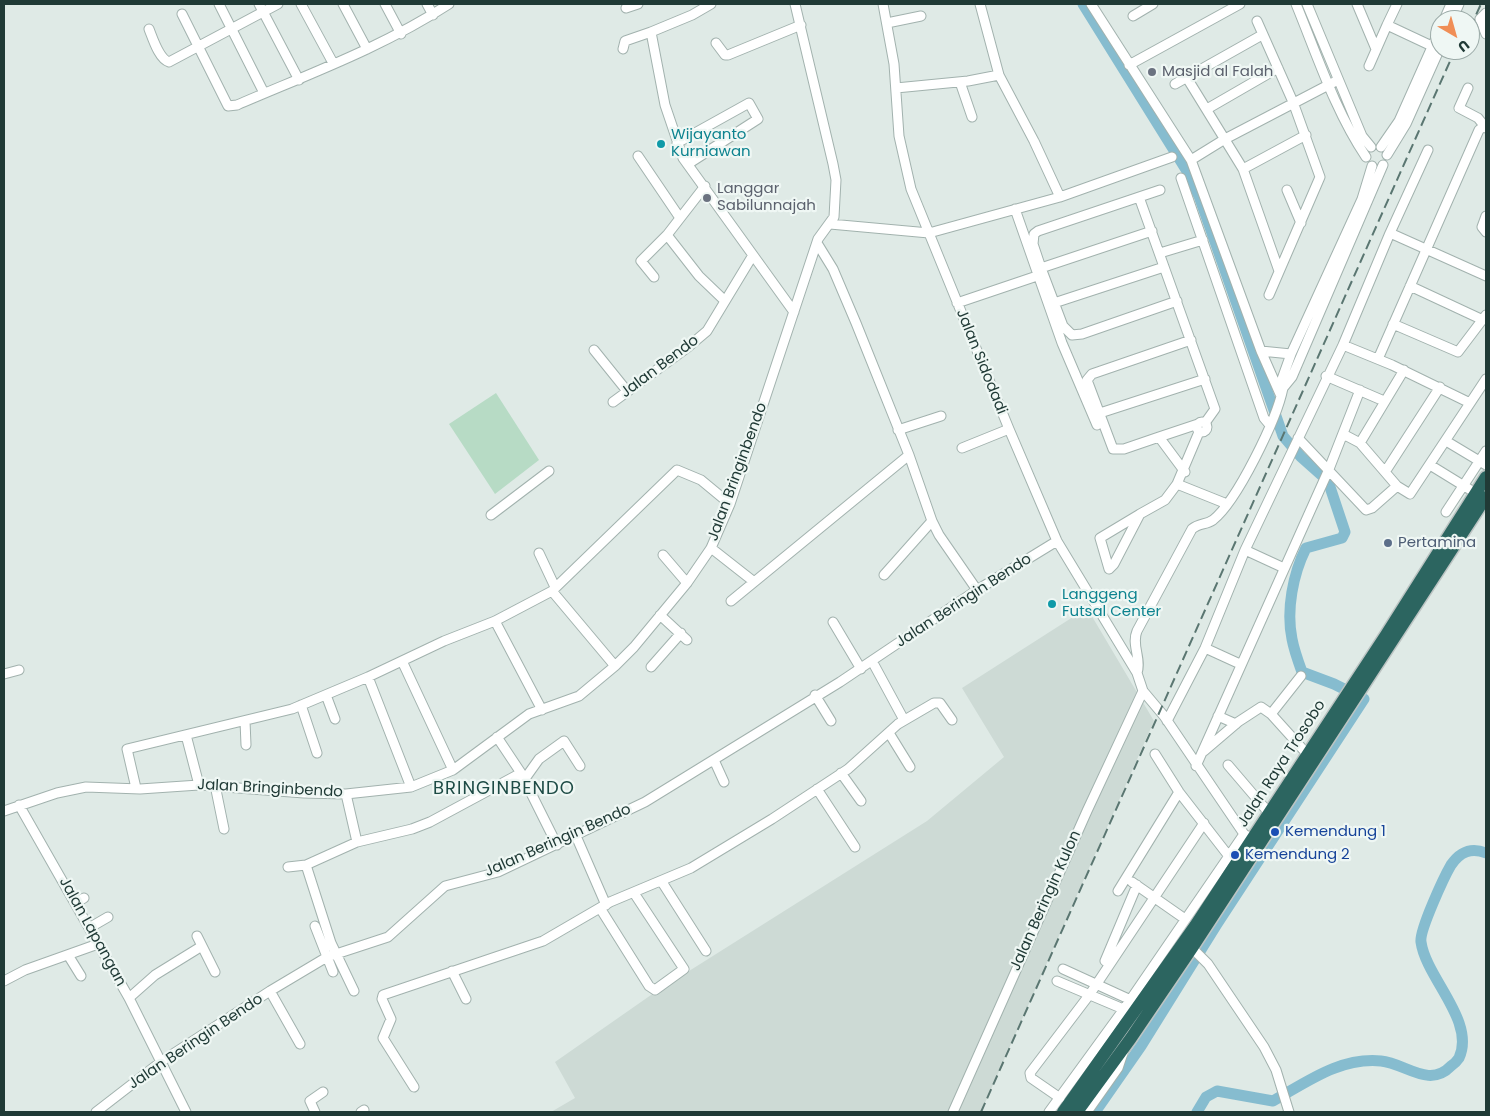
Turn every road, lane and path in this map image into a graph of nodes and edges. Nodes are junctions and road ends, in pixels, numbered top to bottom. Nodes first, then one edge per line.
1 (219, 4) edge
2 (278, 4) edge
3 (301, 4) edge
4 (343, 4) edge
5 (386, 4) edge
6 (427, 4) edge
7 (449, 4) edge
8 (638, 4) edge
9 (711, 4) edge
10 (796, 4) edge
11 (883, 4) edge
12 (980, 4) edge
13 (1091, 4) edge
14 (1240, 4) edge
15 (1296, 4) edge
16 (1307, 4) edge
17 (1357, 4) edge
18 (1397, 4) edge
19 (1148, 5) edge
20 (261, 8) edge
21 (626, 8) dead end
22 (1486, 12) edge
23 (182, 14) dead end
24 (432, 15) junction
25 (921, 16) dead end
26 (1133, 16) dead end
27 (1257, 21) dead end
28 (887, 23) junction
29 (802, 25) junction
30 (1387, 25) junction
31 (230, 28) junction
32 (149, 29) dead end
33 (651, 32) junction
34 (401, 34) junction
35 (1486, 34) edge
36 (1262, 35) junction
37 (716, 43) dead end
38 (197, 45) junction
39 (1430, 45) edge
40 (367, 49) junction
41 (623, 49) dead end
42 (1376, 49) junction
43 (1431, 60) edge
44 (1432, 60) edge
45 (333, 63) junction
46 (1129, 65) junction
47 (1369, 66) dead end
48 (1278, 68) junction
49 (999, 75) junction
50 (1187, 78) junction
51 (299, 80) junction
52 (1338, 80) junction
53 (960, 82) junction
54 (1175, 84) dead end
55 (1329, 85) junction
56 (896, 88) junction
57 (1468, 88) dead end
58 (264, 93) junction
59 (1293, 102) junction
60 (1207, 109) junction
61 (972, 117) dead end
62 (1485, 127) edge
63 (1306, 136) junction
64 (1225, 139) junction
65 (677, 144) junction
66 (1371, 147) junction
67 (1381, 147) junction
68 (1428, 150) dead end
69 (1387, 155) junction
70 (638, 156) dead end
71 (1172, 157) dead end
72 (1366, 157) junction
73 (1191, 160) junction
74 (688, 164) junction
75 (1383, 165) junction
76 (1372, 166) junction
77 (1243, 169) junction
78 (1181, 178) dead end
79 (705, 186) junction
80 (1160, 190) dead end
81 (1287, 190) dead end
82 (1060, 197) junction
83 (1139, 197) junction
84 (1015, 209) junction
85 (1486, 216) edge
86 (680, 218) junction
87 (1301, 223) junction
88 (826, 228) junction
89 (1152, 231) junction
90 (1486, 232) edge
91 (929, 233) junction
92 (1390, 233) junction
93 (667, 235) junction
94 (1203, 240) junction
95 (817, 243) junction
96 (1426, 249) junction
97 (1160, 253) junction
98 (753, 255) junction
99 (1164, 267) junction
100 (1280, 271) junction
101 (1039, 272) junction
102 (1486, 276) edge
103 (654, 277) dead end
104 (1410, 286) junction
105 (1269, 295) dead end
106 (724, 300) junction
107 (1177, 301) junction
108 (957, 303) junction
109 (1054, 303) junction
110 (794, 312) junction
111 (1484, 318) edge
112 (1393, 324) junction
113 (1191, 340) junction
114 (1342, 345) junction
115 (594, 350) dead end
116 (1261, 351) junction
117 (1378, 359) junction
118 (1292, 360) junction
119 (1404, 370) junction
120 (1326, 376) junction
121 (1204, 379) junction
122 (1486, 379) edge
123 (1440, 388) junction
124 (1360, 390) junction
125 (627, 391) junction
126 (1281, 396) junction
127 (1384, 401) junction
128 (613, 402) dead end
129 (1470, 403) junction
130 (1100, 413) junction
131 (941, 416) dead end
132 (1272, 421) junction
133 (1097, 426) dead end
134 (1202, 427) junction
135 (1009, 429) junction
136 (898, 430) junction
137 (1343, 434) junction
138 (1159, 437) junction
139 (1446, 441) junction
140 (1360, 443) junction
141 (1295, 444) junction
142 (962, 448) dead end
143 (1486, 451) edge
144 (909, 455) junction
145 (1483, 463) edge
146 (1430, 465) junction
147 (549, 471) dead end
148 (1385, 472) junction
149 (1181, 475) junction
150 (1325, 475) junction
151 (1486, 477) edge
152 (1397, 486) junction
153 (1464, 486) junction
154 (1481, 495) edge
155 (730, 504) junction
156 (1227, 504) junction
157 (1446, 512) dead end
158 (1140, 514) junction
159 (491, 515) dead end
160 (932, 521) junction
161 (1057, 541) junction
162 (710, 548) junction
163 (1245, 550) junction
164 (539, 553) dead end
165 (663, 555) dead end
166 (1284, 568) junction
167 (884, 576) dead end
168 (753, 582) junction
169 (687, 583) junction
170 (554, 589) junction
171 (977, 590) junction
172 (731, 601) dead end
173 (660, 615) junction
174 (495, 621) junction
175 (834, 622) dead end
176 (1205, 648) junction
177 (402, 661) junction
178 (872, 661) junction
179 (1240, 664) junction
180 (615, 666) junction
181 (651, 666) dead end
182 (860, 668) junction
183 (19, 670) dead end
184 (4, 674) edge
185 (1137, 674) junction
186 (1300, 676) dead end
187 (368, 677) junction
188 (1143, 691) junction
189 (1354, 693) junction
190 (326, 695) junction
191 (815, 695) junction
192 (301, 706) junction
193 (542, 710) junction
194 (1271, 714) junction
195 (1218, 716) junction
196 (335, 719) dead end
197 (904, 720) junction
198 (952, 720) dead end
199 (245, 721) junction
200 (831, 721) dead end
201 (1167, 721) junction
202 (1236, 724) junction
203 (888, 733) junction
204 (186, 735) junction
205 (498, 738) junction
206 (246, 745) dead end
207 (317, 753) dead end
208 (1202, 753) junction
209 (1155, 754) dead end
210 (1308, 755) junction
211 (714, 760) junction
212 (1228, 765) dead end
213 (580, 766) dead end
214 (1196, 766) junction
215 (910, 767) dead end
216 (453, 770) junction
217 (841, 773) junction
218 (523, 777) junction
219 (724, 782) dead end
220 (199, 785) junction
221 (216, 785) junction
222 (411, 787) junction
223 (132, 788) junction
224 (817, 789) junction
225 (1179, 792) junction
226 (346, 794) junction
227 (861, 801) dead end
228 (19, 805) junction
229 (4, 811) edge
230 (1269, 813) junction
231 (1204, 822) junction
232 (224, 829) dead end
233 (576, 836) junction
234 (1248, 836) junction
235 (357, 842) junction
236 (557, 845) junction
237 (855, 847) dead end
238 (1231, 860) junction
239 (306, 865) junction
240 (288, 867) dead end
241 (1126, 878) junction
242 (662, 882) junction
243 (1137, 885) junction
244 (1118, 891) dead end
245 (634, 893) junction
246 (1153, 897) junction
247 (84, 898) dead end
248 (75, 903) junction
249 (603, 907) junction
250 (108, 917) dead end
251 (1185, 919) junction
252 (315, 926) dead end
253 (89, 928) junction
254 (197, 936) dead end
255 (98, 944) junction
256 (202, 946) junction
257 (706, 951) dead end
258 (1196, 952) junction
259 (68, 955) junction
260 (331, 956) junction
261 (1063, 969) dead end
262 (452, 971) junction
263 (214, 972) dead end
264 (333, 972) dead end
265 (81, 976) dead end
266 (4, 981) edge
267 (1057, 981) dead end
268 (1096, 982) junction
269 (270, 991) junction
270 (354, 991) dead end
271 (1090, 994) junction
272 (129, 998) junction
273 (466, 999) dead end
274 (1132, 1007) junction
275 (300, 1044) dead end
276 (162, 1061) junction
277 (414, 1087) dead end
278 (323, 1092) dead end
279 (1060, 1098) junction
280 (1080, 1107) edge
281 (1288, 1110) edge
282 (96, 1112) edge
283 (186, 1112) edge
284 (315, 1112) edge
285 (953, 1112) edge
286 (1049, 1112) edge
287 (1063, 1112) edge

1 - 31 street
2 - 20 street
3 - 45 street
4 - 40 street
5 - 34 street
6 - 24 street
7 - 24 street
8 - 21 street
9 - 33 street
10 - 29 street
11 - 28 street, Jalan Sidodadi
12 - 49 street
13 - 46 street
14 - 46 street
15 - 55 street
16 - 52 street
17 - 42 street
18 - 30 street
19 - 26 street
20 - 31 street
20 - 51 street
22 - 35 street
23 - 38 street
24 - 34 street
25 - 28 street
27 - 36 street
28 - 56 street, Jalan Sidodadi
29 - 37 street
29 - 88 street
30 - 39 street
30 - 42 street
31 - 38 street
31 - 58 street
32 - 38 street
33 - 41 street
33 - 65 street
34 - 40 street
36 - 48 street
36 - 50 street
38 - 58 street
40 - 45 street
42 - 47 street
43 - 67 street
44 - 69 street
45 - 51 street
46 - 73 street
48 - 59 street
48 - 60 street
49 - 53 street
49 - 82 street
50 - 54 street
50 - 60 street
51 - 58 street
52 - 55 street
52 - 66 street
53 - 56 street
53 - 61 street
55 - 59 street
55 - 72 street
56 - 91 street, Jalan Sidodadi
57 - 62 street
59 - 63 street
59 - 64 street
60 - 64 street
62 - 96 street
63 - 77 street
63 - 87 street
64 - 73 street
64 - 77 street
65 - 74 street
65 - 74 street
66 - 67 street
66 - 72 street
67 - 69 street
68 - 92 street
69 - 75 street
70 - 86 street
71 - 82 street
72 - 76 street
73 - 116 street
74 - 79 street
75 - 76 street
75 - 118 street
76 - 118 street
77 - 100 street
78 - 94 street
79 - 86 street
79 - 98 street
80 - 83 street
81 - 87 street
82 - 84 street
83 - 89 street
83 - 101 street
84 - 91 street
84 - 101 street
85 - 90 street
86 - 93 street
87 - 100 street
88 - 91 street
88 - 95 street, Jalan Bringinbendo
89 - 97 street
89 - 101 street
91 - 108 street, Jalan Sidodadi
92 - 96 street
92 - 114 street
93 - 103 street
93 - 106 street
94 - 97 street
94 - 132 street
95 - 110 street, Jalan Bringinbendo
95 - 136 street
96 - 102 street
96 - 104 street
97 - 99 street
98 - 106 street, Jalan Bendo
98 - 110 street
99 - 107 street
99 - 109 street
100 - 105 street
101 - 108 street
101 - 109 street
101 - 133 street
104 - 111 street
104 - 112 street
106 - 125 street, Jalan Bendo
107 - 109 street
107 - 113 street
108 - 135 street, Jalan Sidodadi
110 - 155 street, Jalan Bringinbendo
111 - 112 street
112 - 117 street
113 - 121 street
113 - 130 street
114 - 117 street
114 - 120 street
115 - 125 street
116 - 118 street
116 - 126 street
117 - 119 street
118 - 126 street
119 - 123 street
119 - 127 street
120 - 124 street
120 - 141 street
121 - 130 street
121 - 134 street
122 - 129 street
123 - 129 street
123 - 148 street
124 - 127 street
124 - 137 street
125 - 128 street, Jalan Bendo
126 - 132 street
127 - 140 street
129 - 139 street
130 - 138 street
131 - 136 street
132 - 156 street
134 - 138 street
134 - 149 street
135 - 142 street
135 - 161 street, Jalan Sidodadi
136 - 144 street
137 - 140 street
137 - 150 street
138 - 149 street
139 - 145 street
139 - 146 street
140 - 148 street
141 - 150 street
141 - 163 street
143 - 145 street
144 - 160 street
144 - 168 street
145 - 153 street
146 - 152 street
146 - 153 street
147 - 159 street
148 - 152 street
149 - 156 street
149 - 158 street
150 - 152 street
150 - 166 street
151 - 154 highway, Jalan Raya Trosobo
153 - 154 street
153 - 157 street
154 - 189 highway, Jalan Raya Trosobo
155 - 162 street, Jalan Bringinbendo
155 - 170 street
156 - 185 street
158 - 158 street
160 - 167 street
160 - 171 street
161 - 171 street, Jalan Beringin Bendo
161 - 185 street
162 - 168 street
162 - 169 street, Jalan Bringinbendo
163 - 166 street
163 - 176 street
164 - 170 street
165 - 169 street
166 - 179 street
168 - 172 street
169 - 173 street, Jalan Bringinbendo
170 - 174 street
170 - 180 street
171 - 178 street, Jalan Beringin Bendo
173 - 180 street, Jalan Bringinbendo
173 - 181 street
174 - 177 street
174 - 193 street
175 - 182 street
176 - 179 street
176 - 201 street
177 - 187 street
177 - 216 street
178 - 182 street, Jalan Beringin Bendo
178 - 197 street
179 - 195 street
180 - 193 street, Jalan Bringinbendo
182 - 191 street, Jalan Beringin Bendo
183 - 184 street
185 - 188 street
186 - 194 street
187 - 190 street
187 - 222 street
188 - 201 street
188 - 285 street, Jalan Beringin Kulon
189 - 210 highway, Jalan Raya Trosobo
189 - 258 highway, Jalan Raya Trosobo
190 - 192 street
190 - 196 street
191 - 200 street
191 - 211 street, Jalan Beringin Bendo
192 - 199 street
192 - 207 street
193 - 205 street, Jalan Bringinbendo
194 - 202 street
194 - 210 street
195 - 202 street
195 - 208 street
197 - 198 street
197 - 203 street
199 - 204 street
199 - 206 street
201 - 214 street
202 - 208 street
203 - 215 street
203 - 217 street
204 - 220 street
204 - 223 street
205 - 216 street, Jalan Bringinbendo
205 - 218 street
208 - 214 street
209 - 225 street
210 - 230 highway, Jalan Raya Trosobo
211 - 219 street
211 - 233 street, Jalan Beringin Bendo
212 - 230 street
213 - 218 street
214 - 234 street
216 - 222 street, Jalan Bringinbendo
217 - 224 street
217 - 227 street
218 - 235 street
218 - 236 street
220 - 221 street, Jalan Bringinbendo
220 - 223 street, Jalan Bringinbendo
221 - 226 street, Jalan Bringinbendo
221 - 232 street
222 - 226 street, Jalan Bringinbendo
223 - 228 street, Jalan Bringinbendo
224 - 237 street
224 - 242 street
225 - 231 street
225 - 241 street
226 - 235 street
228 - 229 street, Jalan Bringinbendo
228 - 248 street, Jalan Lapangan
230 - 234 highway, Jalan Raya Trosobo
231 - 238 street
231 - 246 street
233 - 236 street, Jalan Beringin Bendo
233 - 249 street
234 - 238 highway, Jalan Raya Trosobo
235 - 239 street
236 - 260 street, Jalan Beringin Bendo
238 - 251 street
238 - 274 highway, Jalan Raya Trosobo
239 - 240 street
239 - 260 street
241 - 243 street
241 - 244 street
242 - 245 street
242 - 257 street
243 - 246 street
243 - 268 street
245 - 249 street
245 - 249 street
246 - 251 street
246 - 268 street
247 - 248 street
248 - 253 street, Jalan Lapangan
249 - 262 street
250 - 253 street
251 - 274 street
252 - 260 street
253 - 255 street, Jalan Lapangan
254 - 256 street
255 - 259 street
255 - 272 street, Jalan Lapangan
256 - 263 street
256 - 272 street
258 - 280 highway, Jalan Raya Trosobo
258 - 281 street
259 - 265 street
259 - 266 street
260 - 264 street
260 - 269 street, Jalan Beringin Bendo
260 - 270 street
261 - 268 street
262 - 273 street
262 - 277 street
267 - 271 street
268 - 271 street
268 - 274 street
269 - 275 street
269 - 276 street, Jalan Beringin Bendo
271 - 274 street
271 - 279 street
272 - 276 street, Jalan Lapangan
274 - 279 street
274 - 280 highway, Jalan Raya Trosobo
276 - 282 street, Jalan Beringin Bendo
276 - 283 street, Jalan Lapangan
278 - 284 street
279 - 286 street
280 - 287 highway, Jalan Raya Trosobo

